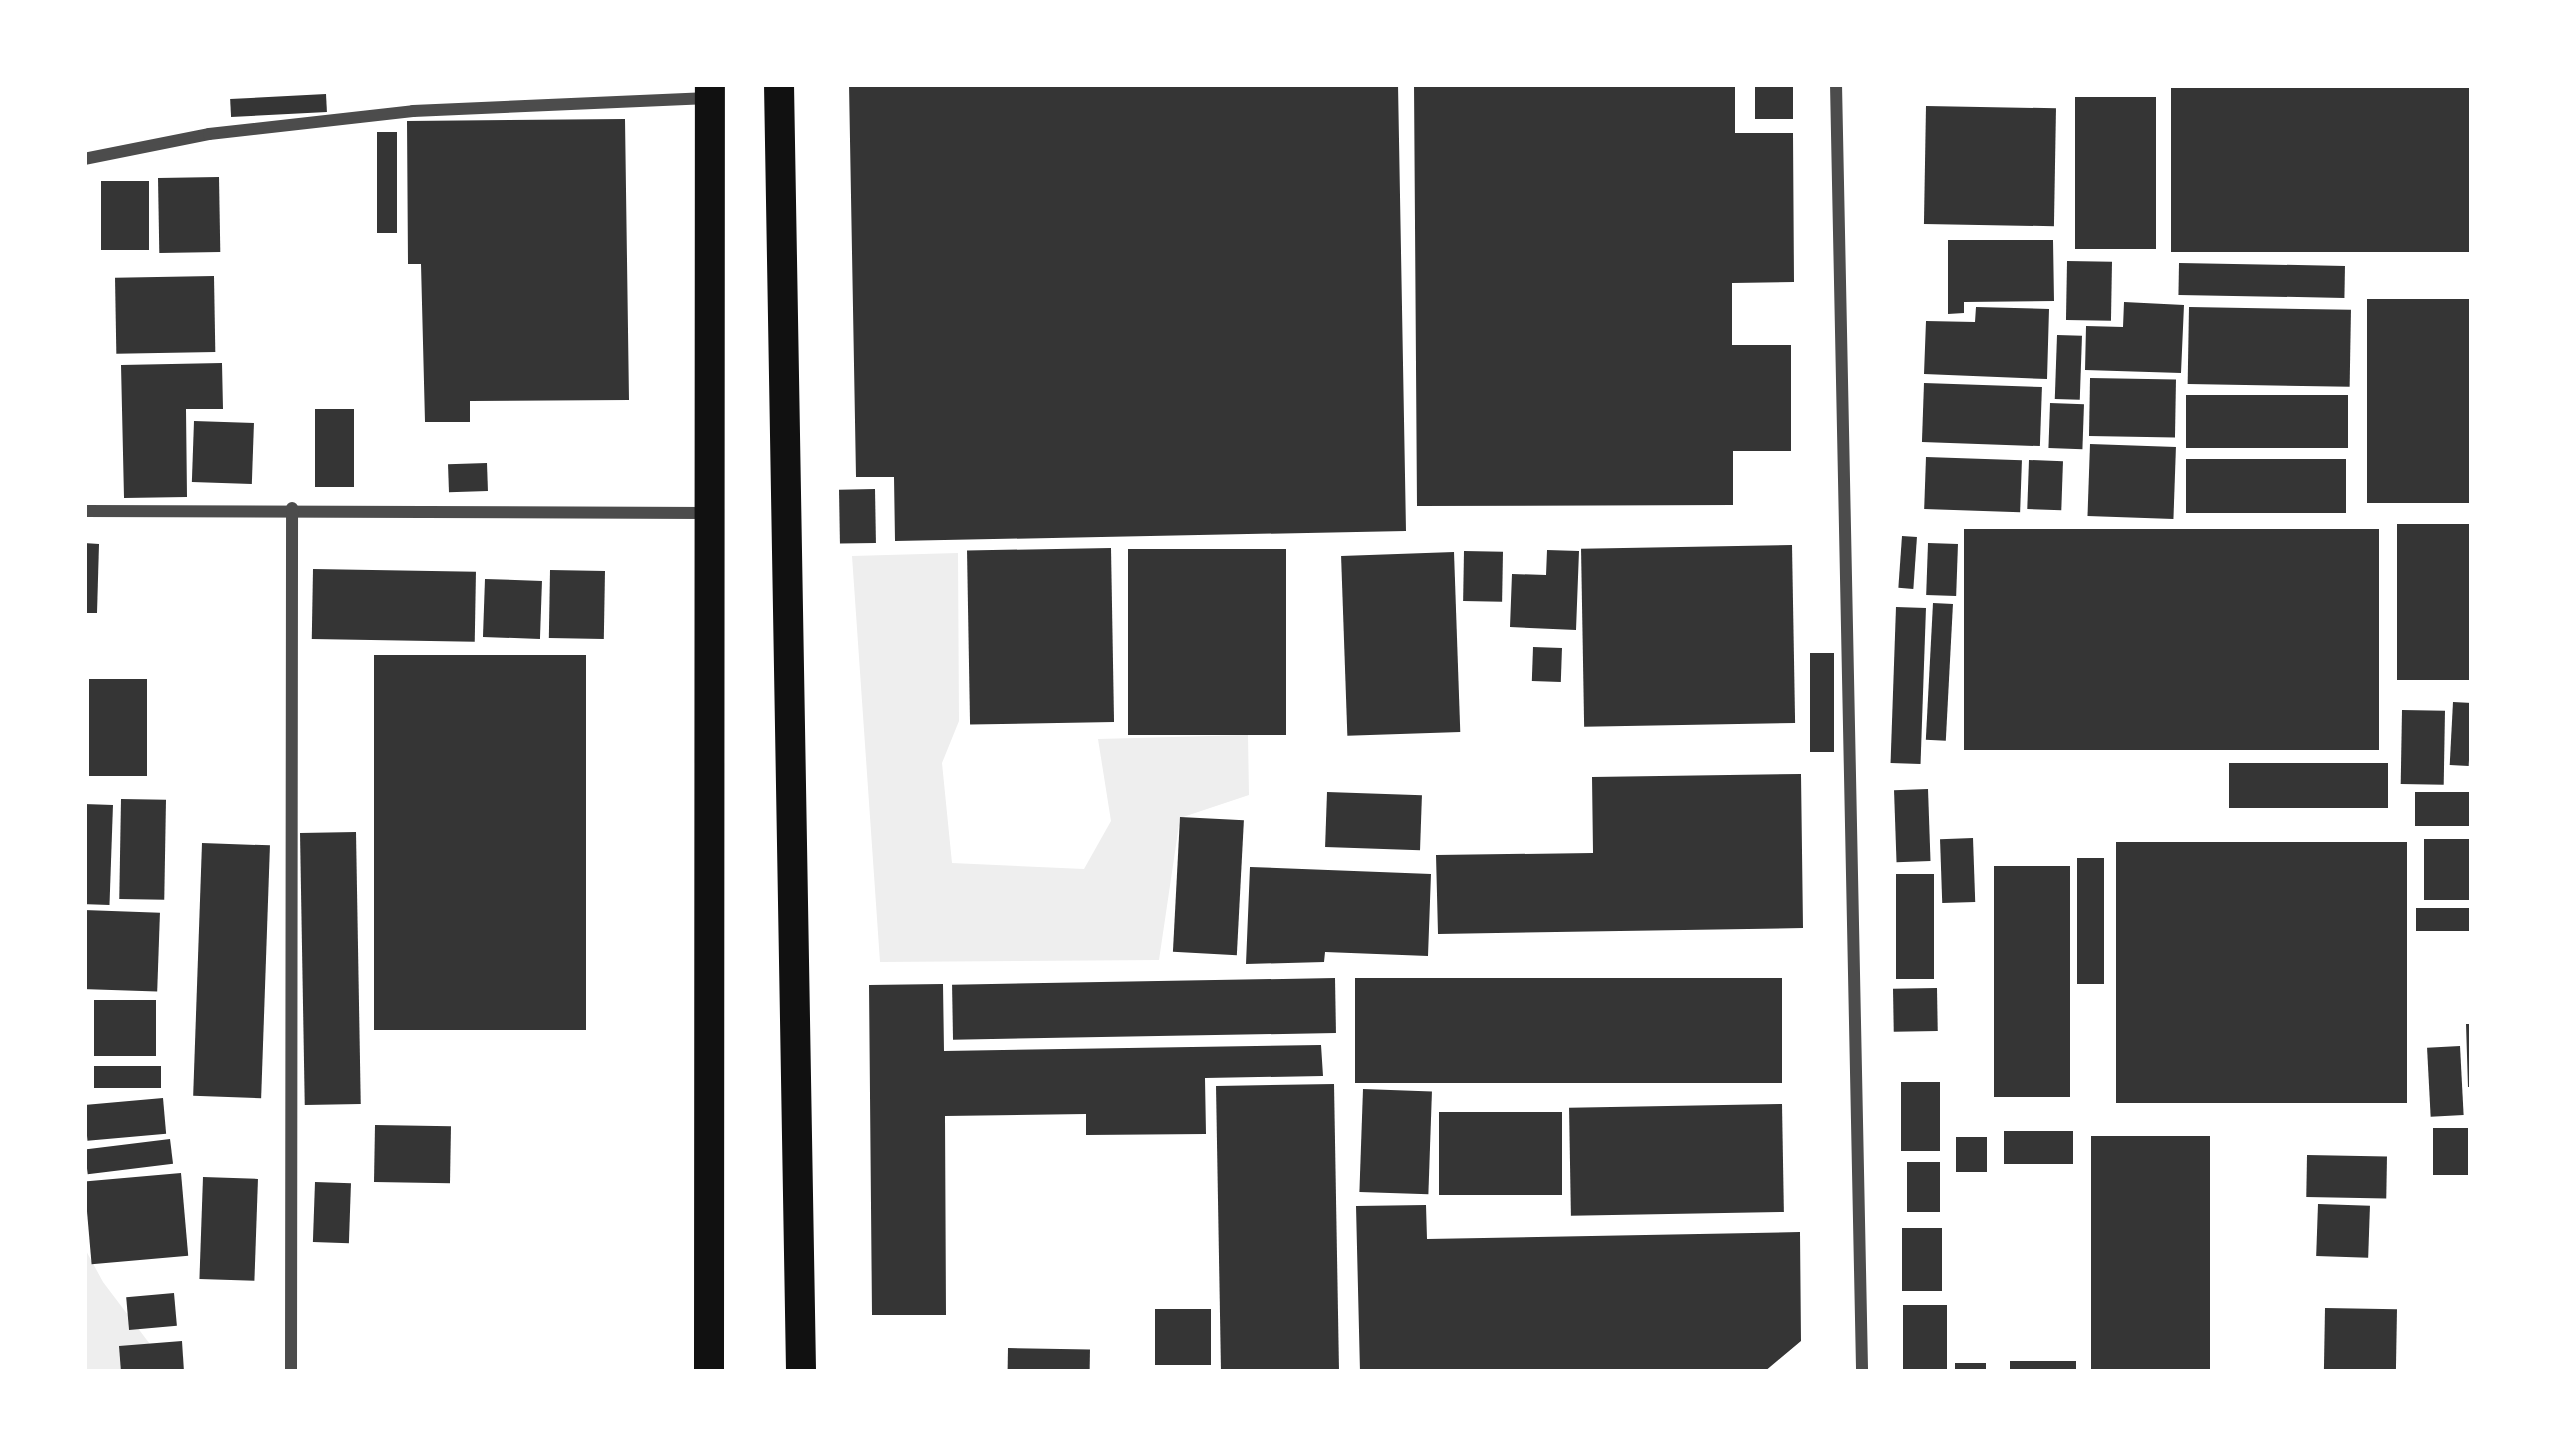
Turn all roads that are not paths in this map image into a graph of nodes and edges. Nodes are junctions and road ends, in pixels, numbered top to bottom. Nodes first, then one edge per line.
1 (779, 84) edge
2 (1836, 84) edge
3 (710, 91) edge
4 (84, 159) edge
5 (292, 508) junction
6 (84, 511) edge
7 (711, 513) junction
8 (291, 1372) edge
9 (709, 1372) edge
10 (801, 1372) edge
11 (1862, 1372) edge

1 - 10 main road
2 - 11 street
3 - 4 street
3 - 7 main road
5 - 6 street
5 - 7 street
5 - 8 street
7 - 9 main road

